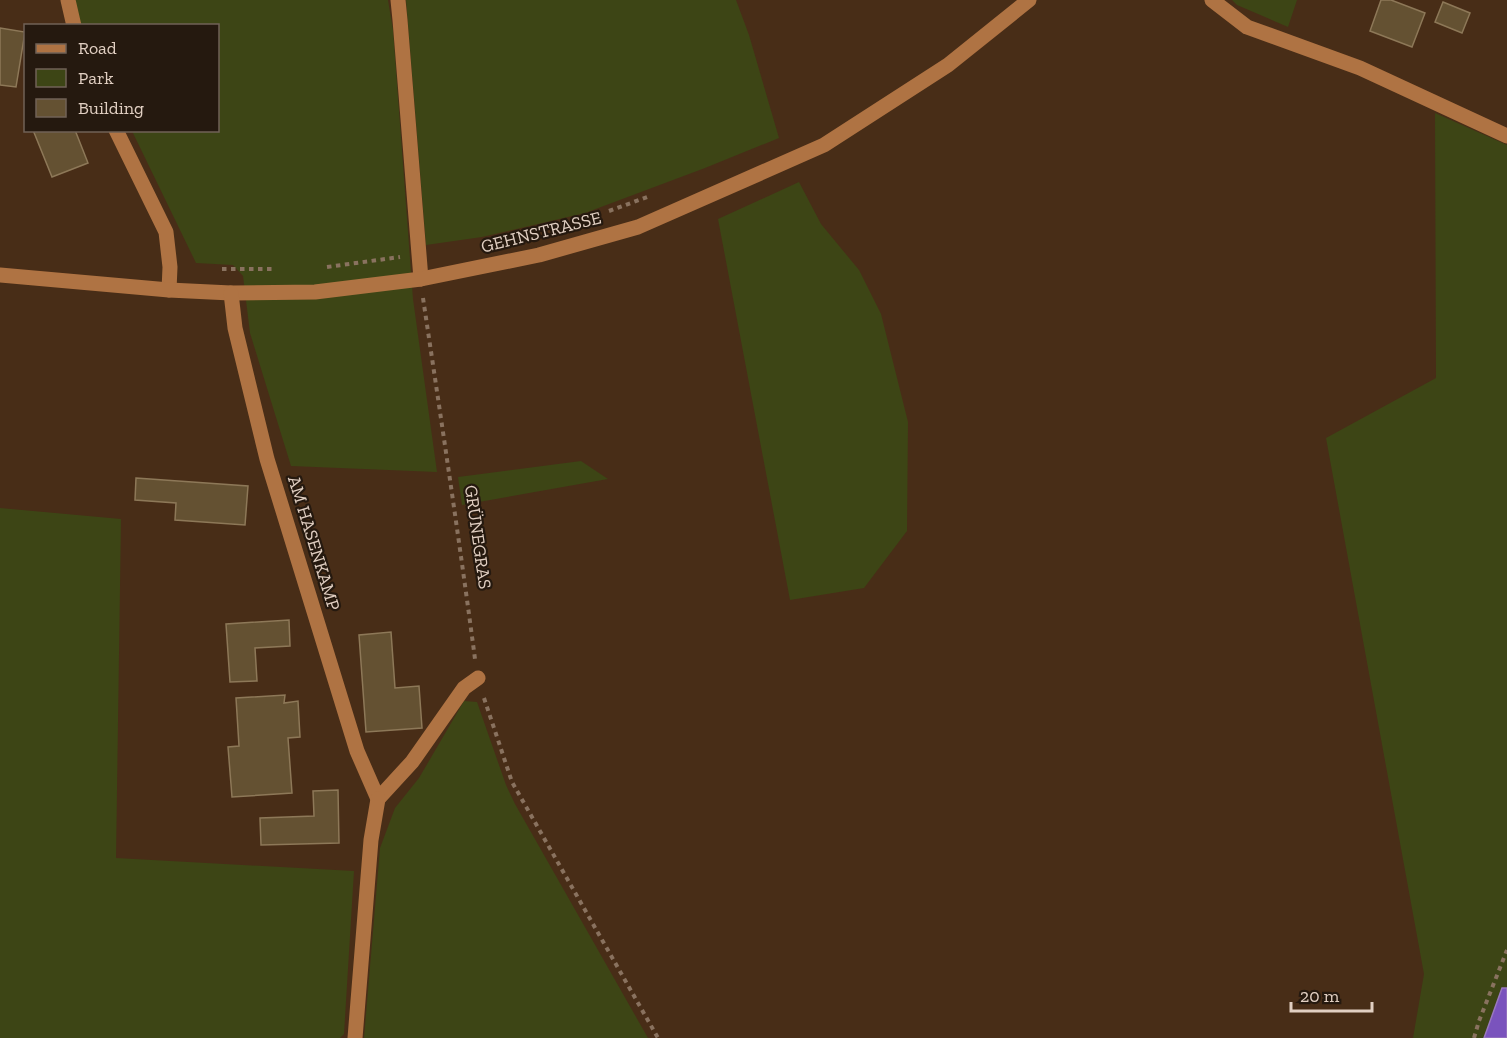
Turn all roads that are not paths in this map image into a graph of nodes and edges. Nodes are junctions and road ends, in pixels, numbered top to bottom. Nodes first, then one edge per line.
1 (68, 0) edge
2 (398, 0) edge
3 (1029, 0) edge
4 (1212, 0) edge
5 (74, 24) edge
6 (117, 132) edge
7 (1507, 136) edge
8 (0, 275) edge
9 (421, 279) junction
10 (169, 290) junction
11 (231, 293) junction
12 (478, 678) road end
13 (378, 799) junction
14 (355, 1038) edge

1 - 5 street
2 - 9 street
3 - 9 street, GEHNSTRASSE
4 - 7 street
6 - 10 street
8 - 10 street, GEHNSTRASSE
9 - 11 street, GEHNSTRASSE
10 - 11 street, GEHNSTRASSE
11 - 13 street, AM HASENKAMP
12 - 13 street
13 - 14 street

